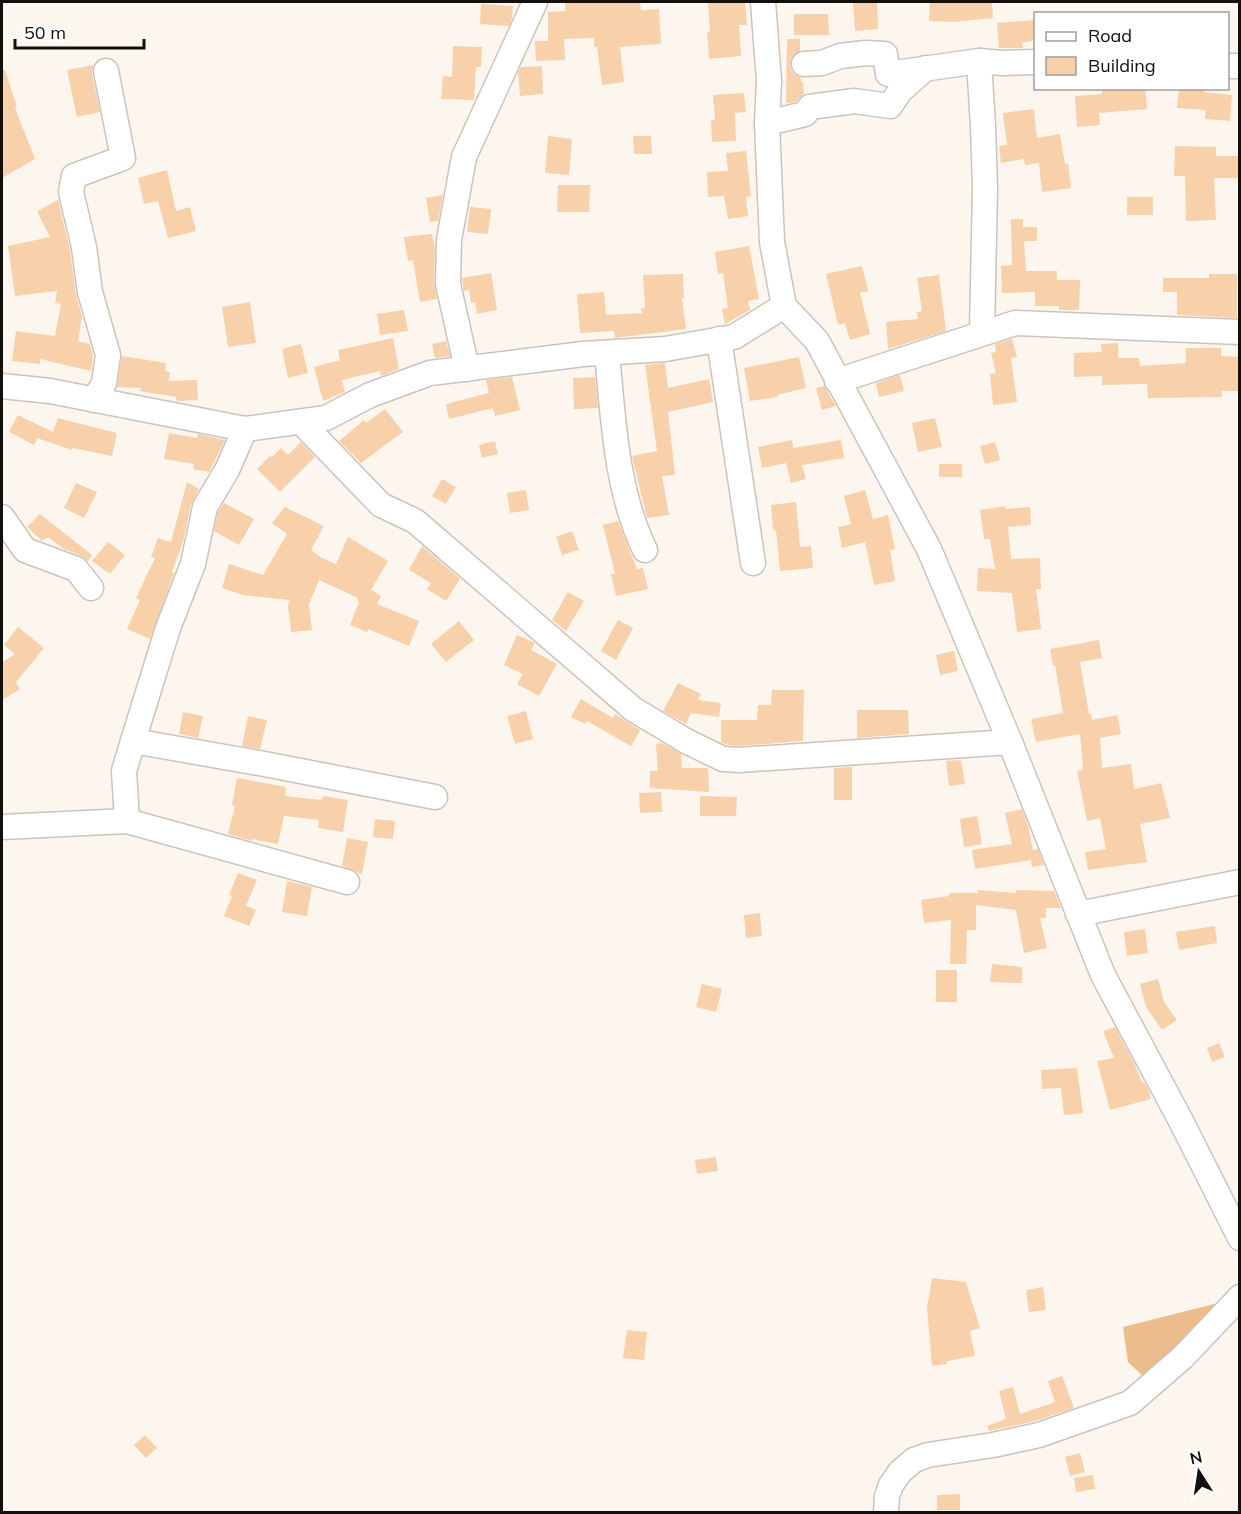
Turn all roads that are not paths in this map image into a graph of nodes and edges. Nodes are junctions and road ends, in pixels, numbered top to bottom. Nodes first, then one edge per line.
1 (535, 2) edge
2 (763, 2) edge
3 (979, 61) junction
4 (1034, 62) edge
5 (804, 64) dead end
6 (926, 68) junction
7 (106, 71) dead end
8 (767, 123) junction
9 (784, 306) junction
10 (982, 332) junction
11 (1239, 332) edge
12 (719, 339) junction
13 (608, 353) junction
14 (467, 369) junction
15 (837, 381) junction
16 (2, 386) edge
17 (94, 400) junction
18 (301, 422) junction
19 (245, 429) junction
20 (2, 517) edge
21 (645, 550) dead end
22 (753, 563) dead end
23 (91, 588) dead end
24 (133, 741) junction
25 (1010, 742) junction
26 (435, 797) dead end
27 (127, 820) junction
28 (2, 827) edge
29 (347, 882) dead end
30 (1239, 882) edge
31 (1078, 914) junction
32 (1239, 1238) edge
33 (1239, 1297) edge
34 (886, 1512) edge

1 - 14 street
2 - 8 street
3 - 4 street
3 - 6 street
3 - 10 street
5 - 6 street
6 - 8 street
7 - 17 street
8 - 9 street
9 - 12 street
9 - 15 street
10 - 11 street
10 - 15 street
12 - 13 street
12 - 22 street
13 - 14 street
13 - 21 street
14 - 18 street
15 - 25 street
16 - 17 street
17 - 19 street
18 - 19 street
18 - 25 street
19 - 24 street
20 - 23 street
24 - 26 street
24 - 27 street
25 - 31 street
27 - 28 street
27 - 29 street
30 - 31 street
31 - 32 street
33 - 34 street

